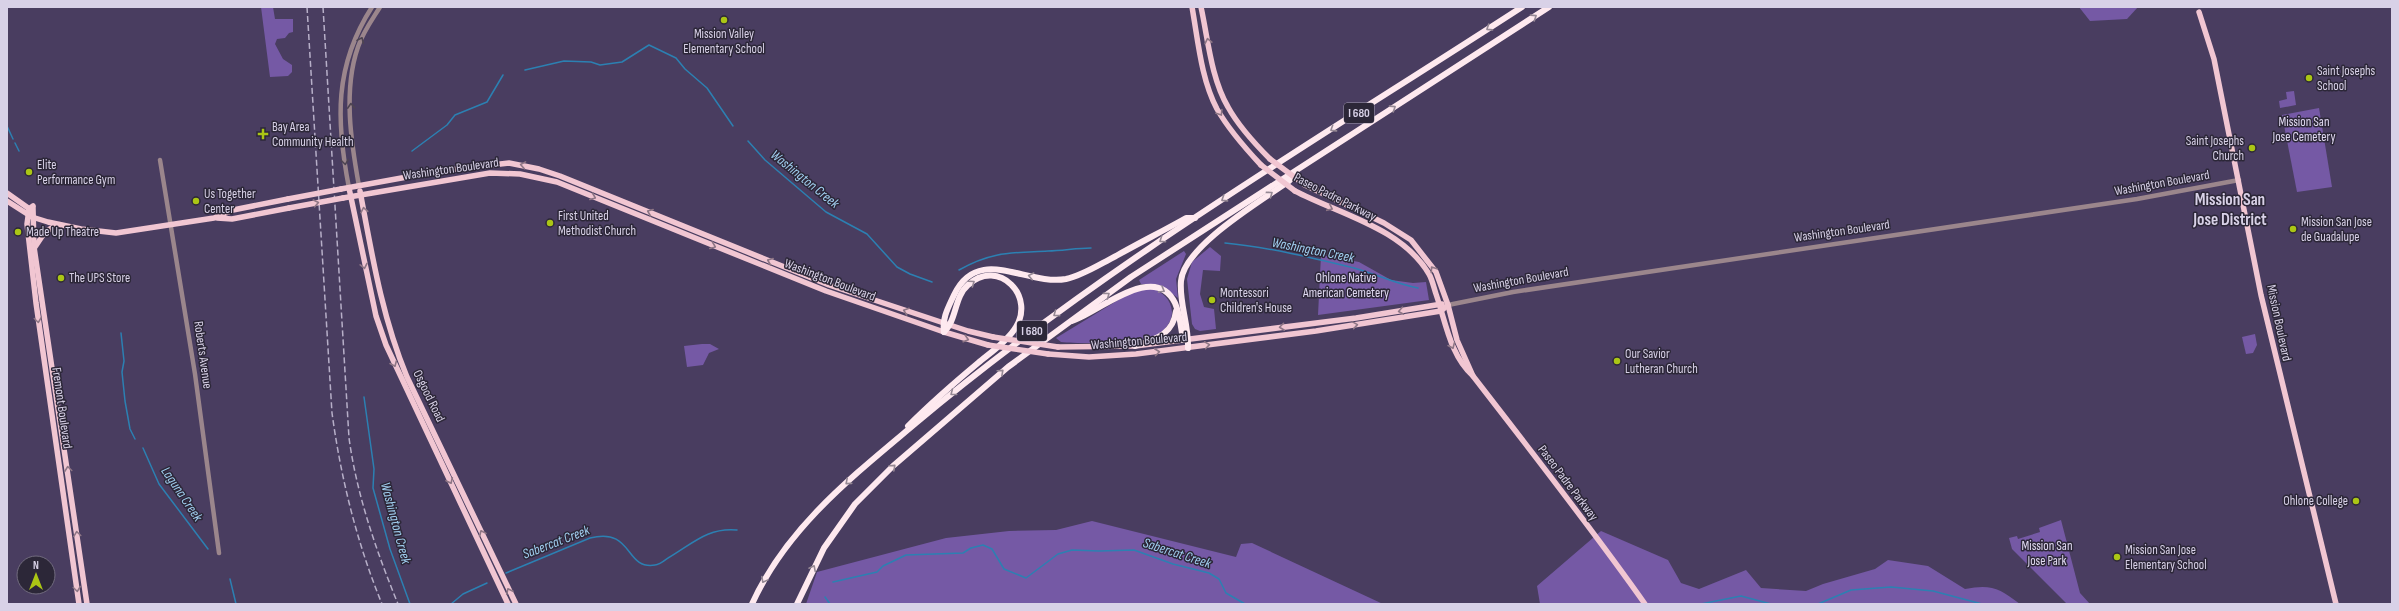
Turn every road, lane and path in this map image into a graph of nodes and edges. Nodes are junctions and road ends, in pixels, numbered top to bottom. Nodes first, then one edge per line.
1 (372, 7) edge
2 (380, 7) edge
3 (1192, 7) edge
4 (1201, 7) edge
5 (1522, 7) edge
6 (1550, 7) edge
7 (2197, 9) edge
8 (160, 160) dead end
9 (1301, 166) junction
10 (2239, 180) junction
11 (359, 186) junction
12 (349, 188) junction
13 (7, 193) edge
14 (361, 195) junction
15 (351, 196) junction
16 (7, 201) edge
17 (32, 214) junction
18 (214, 218) junction
19 (1195, 218) junction
20 (57, 225) junction
21 (172, 225) junction
22 (34, 247) junction
23 (1175, 304) junction
24 (1439, 304) junction
25 (1448, 305) junction
26 (1441, 311) junction
27 (943, 323) junction
28 (1063, 325) junction
29 (951, 326) junction
30 (944, 332) junction
31 (1186, 339) junction
32 (1135, 346) junction
33 (1188, 348) junction
34 (1473, 376) junction
35 (878, 456) junction
36 (487, 545) junction
37 (480, 546) junction
38 (219, 553) dead end
39 (501, 574) junction
40 (495, 577) junction
41 (1644, 603) edge
42 (79, 604) edge
43 (87, 604) edge
44 (508, 604) edge
45 (516, 604) edge
46 (752, 604) edge
47 (797, 604) edge
48 (2336, 604) edge

1 -> 12 street
11 -> 2 street
3 -> 24 main road, Paseo Padre Parkway, bridge
25 -> 4 main road, Paseo Padre Parkway, bridge
5 -> 19 highway, I 680
9 -> 6 highway, I 680
7 - 10 main road, Mission Boulevard
8 - 21 street, Roberts Avenue
28 -> 9 highway, I 680
31 -> 9 highway
10 - 25 street, Washington Boulevard
10 - 48 main road, Mission Boulevard
11 - 12 main road, Washington Boulevard
11 - 14 main road, Osgood Road
27 -> 11 main road, Washington Boulevard
12 - 15 main road, Osgood Road
12 - 18 main road, Washington Boulevard, bridge
13 - 17 main road
14 - 15 main road, Washington Boulevard
14 -> 30 main road, Washington Boulevard
36 -> 14 main road, Osgood Road
18 -> 15 main road, Washington Boulevard, bridge
15 -> 37 main road, Osgood Road
16 - 17 main road
17 - 20 main road, Washington Boulevard
17 - 22 main road, Fremont Boulevard
17 -> 42 main road, Fremont Boulevard
18 - 21 main road, Washington Boulevard
19 -> 27 highway
19 -> 35 highway, I 680
20 - 21 main road, Washington Boulevard
20 - 22 main road
21 - 38 street, Roberts Avenue
43 -> 22 main road, Fremont Boulevard
28 -> 23 highway
23 - 31 highway
23 - 32 highway
24 - 25 main road, Washington Boulevard
24 - 26 main road, Paseo Padre Parkway
24 -> 31 main road, Washington Boulevard
25 - 26 main road, Washington Boulevard
25 - 34 main road, Paseo Padre Parkway
33 -> 26 main road, Washington Boulevard
26 -> 34 main road, Paseo Padre Parkway
27 - 29 main road, Washington Boulevard
27 - 30 highway
47 -> 28 highway, I 680
29 - 30 highway
29 - 32 main road, Washington Boulevard, bridge
29 -> 35 highway
30 -> 33 main road, Washington Boulevard, bridge
31 - 32 main road, Washington Boulevard
31 - 33 highway
34 - 41 main road, Paseo Padre Parkway
35 -> 46 highway, I 680
36 - 37 main road
36 - 39 main road, Osgood Road
37 - 40 main road, Osgood Road
39 - 40 main road
45 -> 39 main road, Osgood Road
40 - 44 main road, Osgood Road

